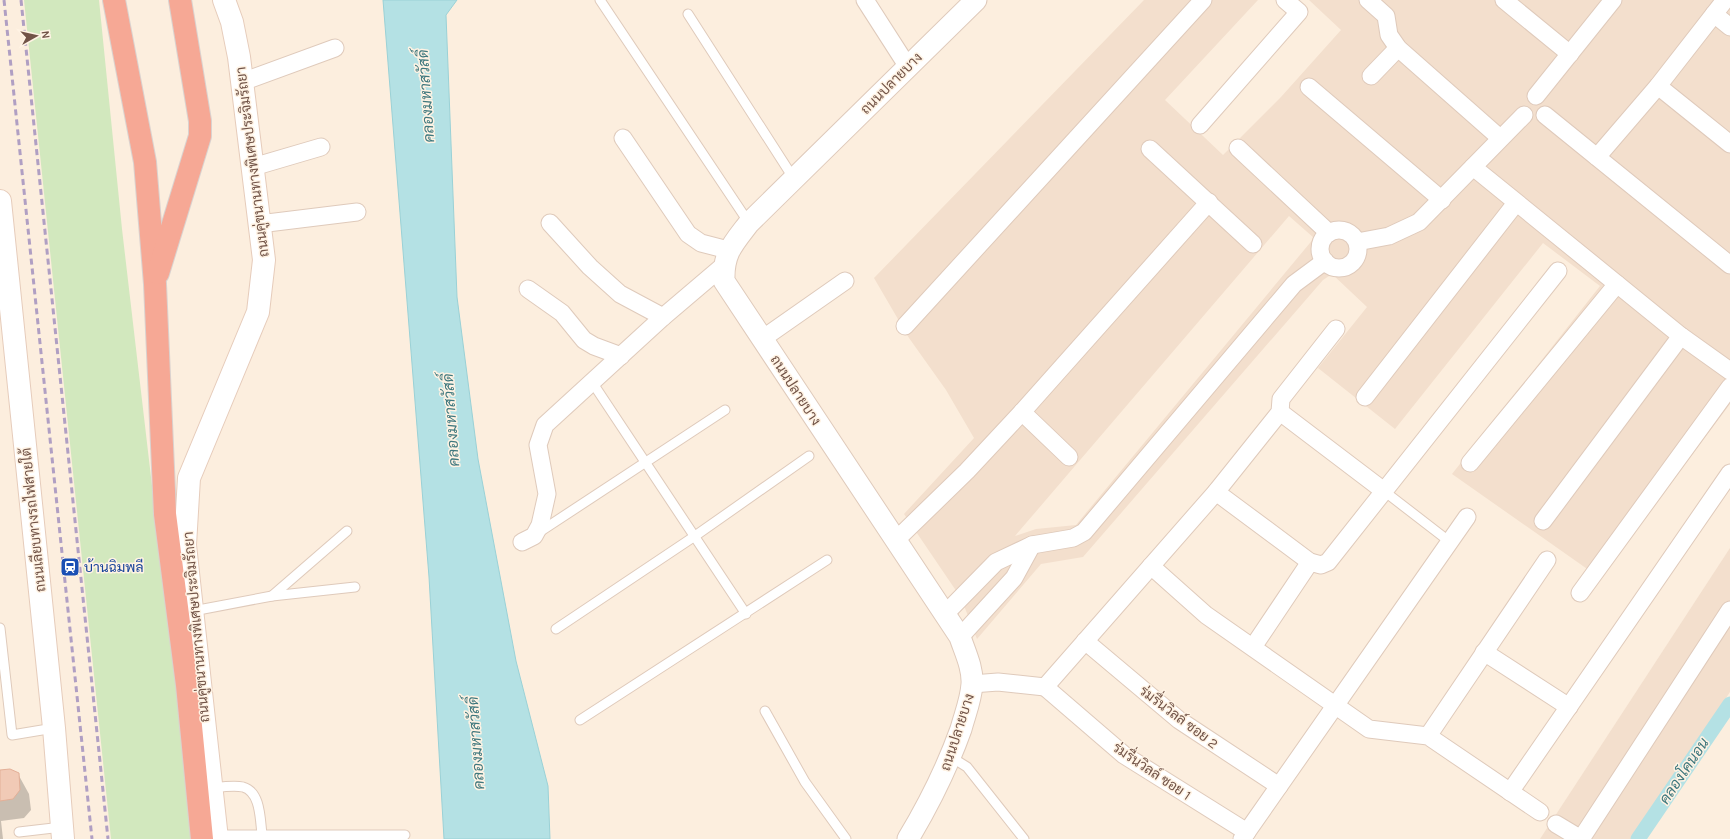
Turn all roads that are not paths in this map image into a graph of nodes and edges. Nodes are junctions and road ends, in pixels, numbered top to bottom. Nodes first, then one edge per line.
1 (114, 0) edge
2 (180, 0) edge
3 (224, 0) edge
4 (600, 0) edge
5 (865, 0) edge
6 (1203, 0) edge
7 (1285, 0) edge
8 (1368, 0) edge
9 (1504, 0) edge
10 (1613, 0) edge
11 (1725, 0) edge
12 (973, 1) edge
13 (688, 14) dead end
14 (1714, 14) junction
15 (1730, 26) edge
16 (335, 48) dead end
17 (1398, 48) junction
18 (1570, 54) junction
19 (908, 67) junction
20 (1371, 76) dead end
21 (242, 82) junction
22 (1658, 86) junction
23 (1309, 87) dead end
24 (1536, 96) junction
25 (1524, 115) junction
26 (1545, 115) junction
27 (1200, 125) dead end
28 (623, 138) dead end
29 (1500, 138) junction
30 (1730, 144) edge
31 (321, 147) dead end
32 (1238, 148) dead end
33 (1150, 149) dead end
34 (1597, 157) junction
35 (252, 167) junction
36 (1473, 167) junction
37 (794, 179) junction
38 (1442, 200) junction
39 (0, 201) edge
40 (1209, 202) junction
41 (1516, 203) junction
42 (357, 212) dead end
43 (550, 223) dead end
44 (749, 223) junction
45 (259, 224) junction
46 (1329, 233) junction
47 (1357, 242) junction
48 (1253, 244) dead end
49 (726, 258) junction
50 (1325, 262) junction
51 (1730, 265) edge
52 (1558, 271) dead end
53 (845, 281) dead end
54 (155, 284) junction
55 (1617, 284) junction
56 (528, 289) dead end
57 (663, 317) junction
58 (905, 326) dead end
59 (1336, 329) dead end
60 (1681, 336) junction
61 (762, 339) junction
62 (621, 356) junction
63 (1730, 371) edge
64 (592, 382) junction
65 (1730, 387) edge
66 (1365, 397) dead end
67 (725, 410) dead end
68 (1022, 412) junction
69 (1280, 412) junction
70 (809, 456) dead end
71 (1069, 457) dead end
72 (645, 462) junction
73 (1470, 463) dead end
74 (1730, 473) edge
75 (1384, 491) junction
76 (1216, 492) junction
77 (1467, 517) dead end
78 (1544, 521) dead end
79 (346, 531) dead end
80 (695, 536) junction
81 (528, 539) joint
82 (895, 541) junction
83 (1450, 542) junction
84 (1032, 545) junction
85 (827, 560) dead end
86 (1547, 560) dead end
87 (1310, 562) junction
88 (1151, 566) junction
89 (355, 587) dead end
90 (1580, 593) dead end
91 (272, 596) junction
92 (1730, 610) edge
93 (193, 611) junction
94 (746, 614) junction
95 (944, 615) junction
96 (0, 628) edge
97 (556, 629) dead end
98 (960, 637) junction
99 (1085, 641) junction
100 (1253, 647) junction
101 (1484, 652) junction
102 (972, 684) junction
103 (1045, 687) junction
104 (1335, 705) junction
105 (1569, 707) junction
106 (765, 711) dead end
107 (580, 720) dead end
108 (54, 728) junction
109 (1428, 736) junction
110 (951, 757) junction
111 (1279, 786) junction
112 (211, 788) junction
113 (1510, 792) junction
114 (1540, 812) dead end
115 (1556, 824) dead end
116 (19, 832) dead end
117 (63, 833) edge
118 (262, 834) junction
119 (405, 835) dead end
120 (1244, 835) edge
121 (212, 838) edge
122 (846, 839) edge
123 (908, 839) edge
124 (1024, 839) edge
125 (1581, 839) edge

1 - 54 highway
2 - 54 highway
3 - 21 main road, ถนนคู่ขนานทางพิเศษประจิมรัถยา
4 - 44 lane
5 - 19 street
6 - 58 street
7 - 27 street
8 - 17 street
9 - 18 street
10 - 18 street
11 - 14 street
12 - 19 street, ถนนปลายบาง
13 - 37 lane
14 - 15 street
14 - 22 street
16 - 21 street
17 - 20 street
17 - 29 street
18 - 24 street
19 - 37 street, ถนนปลายบาง
21 - 35 main road, ถนนคู่ขนานทางพิเศษประจิมรัถยา
22 - 30 street
22 - 34 street
23 - 38 street
24 - 25 street
24 - 26 street
25 - 26 street
25 - 29 street
26 - 34 street
28 - 49 street
29 - 36 street
31 - 35 street
32 - 46 street
33 - 40 street
34 - 51 street
35 - 45 main road, ถนนคู่ขนานทางพิเศษประจิมรัถยา
36 - 38 street
36 - 41 street
37 - 44 street, ถนนปลายบาง
38 - 47 street
39 - 108 main road, ถนนเลียบทางรถไฟสายใต้
40 - 48 street
40 - 68 street
41 - 55 street
41 - 66 street
42 - 45 street
43 - 57 street
44 - 49 street, ถนนปลายบาง
45 - 93 main road, ถนนคู่ขนานทางพิเศษประจิมรัถยา
46 - 47 street
46 - 50 street
47 - 50 street
49 - 57 street
49 - 61 street, ถนนปลายบาง
50 - 84 street
52 - 75 street
53 - 61 street
54 - 121 highway
55 - 60 street
55 - 73 street
56 - 62 street
57 - 62 street
59 - 69 street
60 - 63 street
60 - 78 street
61 - 82 street, ถนนปลายบาง
62 - 64 street
64 - 72 lane
64 - 81 street
65 - 90 street
67 - 72 lane
68 - 71 street
68 - 82 street
69 - 75 street
69 - 76 street
70 - 80 lane
72 - 80 lane
72 - 81 lane
74 - 105 street
75 - 83 lane
75 - 87 street
76 - 87 street
76 - 88 street
77 - 83 street
79 - 91 lane
80 - 94 lane
80 - 97 lane
82 - 95 street, ถนนปลายบาง
83 - 104 street
84 - 95 street
84 - 98 street
85 - 94 lane
86 - 101 street
87 - 100 street
88 - 99 street
88 - 100 street
89 - 91 lane
91 - 93 lane
92 - 125 street
93 - 112 main road, ถนนคู่ขนานทางพิเศษประจิมรัถยา
94 - 107 lane
95 - 98 street, ถนนปลายบาง
96 - 108 lane
98 - 102 street, ถนนปลายบาง
99 - 103 street
99 - 111 street, ร่มรื่นวิลล์ ซอย 2
100 - 104 street
101 - 105 street
101 - 109 street
102 - 103 street
102 - 110 street, ถนนปลายบาง
103 - 120 street, ร่มรื่นวิลล์ ซอย 1
104 - 109 street
104 - 111 street
105 - 113 street
106 - 122 lane
108 - 117 main road, ถนนเลียบทางรถไฟสายใต้
109 - 113 street
110 - 123 street, ถนนปลายบาง
110 - 124 lane
111 - 120 street
112 - 118 lane
112 - 121 main road, ถนนคู่ขนานทางพิเศษประจิมรัถยา
113 - 114 street
115 - 125 street
116 - 117 lane
118 - 119 lane
118 - 121 lane

